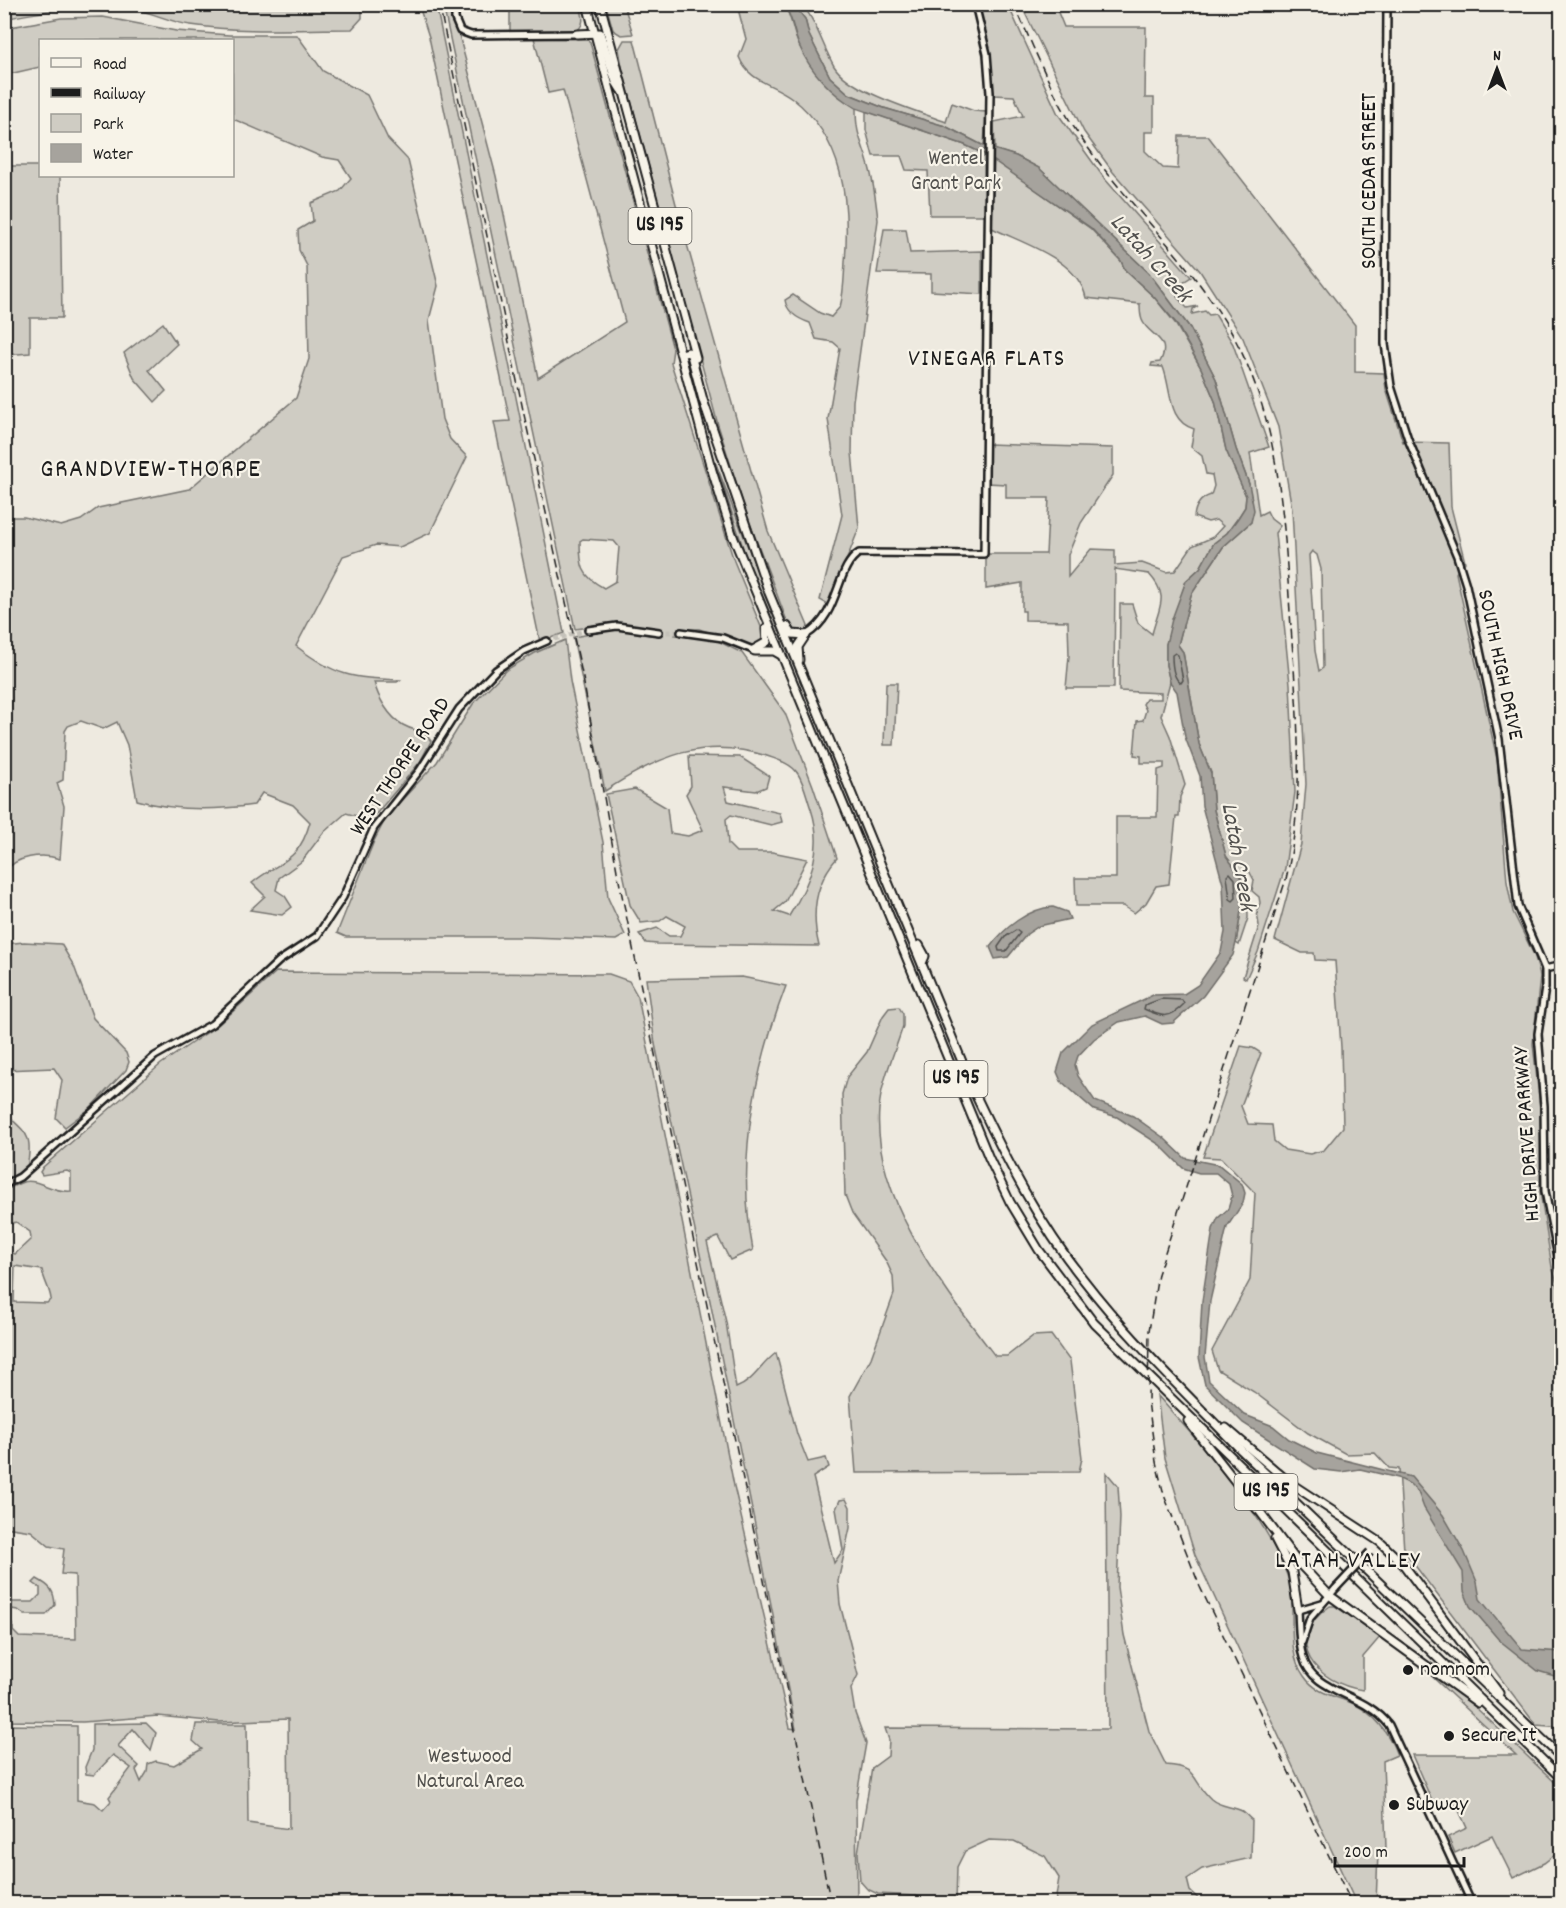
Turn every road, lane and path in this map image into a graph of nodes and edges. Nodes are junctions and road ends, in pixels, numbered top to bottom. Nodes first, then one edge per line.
1 (455, 4) edge
2 (600, 4) edge
3 (975, 4) edge
4 (1387, 4) edge
5 (587, 6) edge
6 (601, 33) junction
7 (577, 34) junction
8 (612, 96) junction
9 (681, 354) junction
10 (1386, 357) joint
11 (711, 419) junction
12 (732, 534) junction
13 (751, 543) junction
14 (588, 630) tunnel mouth
15 (659, 632) tunnel mouth
16 (681, 632) tunnel mouth
17 (806, 635) junction
18 (547, 641) tunnel mouth
19 (753, 650) junction
20 (781, 655) junction
21 (803, 674) junction
22 (885, 903) junction
23 (922, 963) junction
24 (1562, 966) edge
25 (1545, 969) junction
26 (1545, 988) joint
27 (4, 1185) edge
28 (1562, 1277) edge
29 (1182, 1388) junction
30 (1169, 1398) junction
31 (1255, 1505) junction
32 (1380, 1542) junction
33 (1329, 1595) junction
34 (1322, 1603) junction
35 (1298, 1610) junction
36 (1301, 1646) junction
37 (1516, 1714) junction
38 (1504, 1723) junction
39 (1562, 1758) edge
40 (1562, 1779) edge
41 (1472, 1904) edge

1 - 7 street
2 - 6 highway, US 195
3 - 17 street
4 - 10 street, SOUTH CEDAR STREET
5 - 6 highway, US 195
5 - 7 highway
6 - 7 highway
6 - 8 highway, US 195
6 - 11 highway, US 195
7 - 8 highway
8 - 9 highway, US 195
9 - 11 highway
9 - 12 highway, US 195
10 - 25 street, SOUTH HIGH DRIVE
11 - 13 highway, US 195
12 - 19 highway
12 - 20 highway, US 195
13 - 17 highway
13 - 21 highway, US 195
14 - 15 street
16 - 19 street
17 - 21 highway
18 - 27 street, WEST THORPE ROAD
19 - 20 highway
20 - 22 highway, US 195
21 - 23 highway, US 195
22 - 23 highway
22 - 30 highway, US 195
23 - 29 highway, US 195
24 - 25 street
25 - 26 street, SOUTH HIGH DRIVE
26 - 28 street, HIGH DRIVE PARKWAY
29 - 32 highway
29 - 37 highway, US 195
30 - 31 highway
30 - 38 highway, US 195
31 - 33 highway
31 - 35 highway
32 - 33 street, bridge
32 - 37 highway
33 - 34 street
33 - 38 highway
34 - 35 street
34 - 36 street
35 - 36 street
36 - 41 street
37 - 39 highway, US 195
38 - 40 highway, US 195

